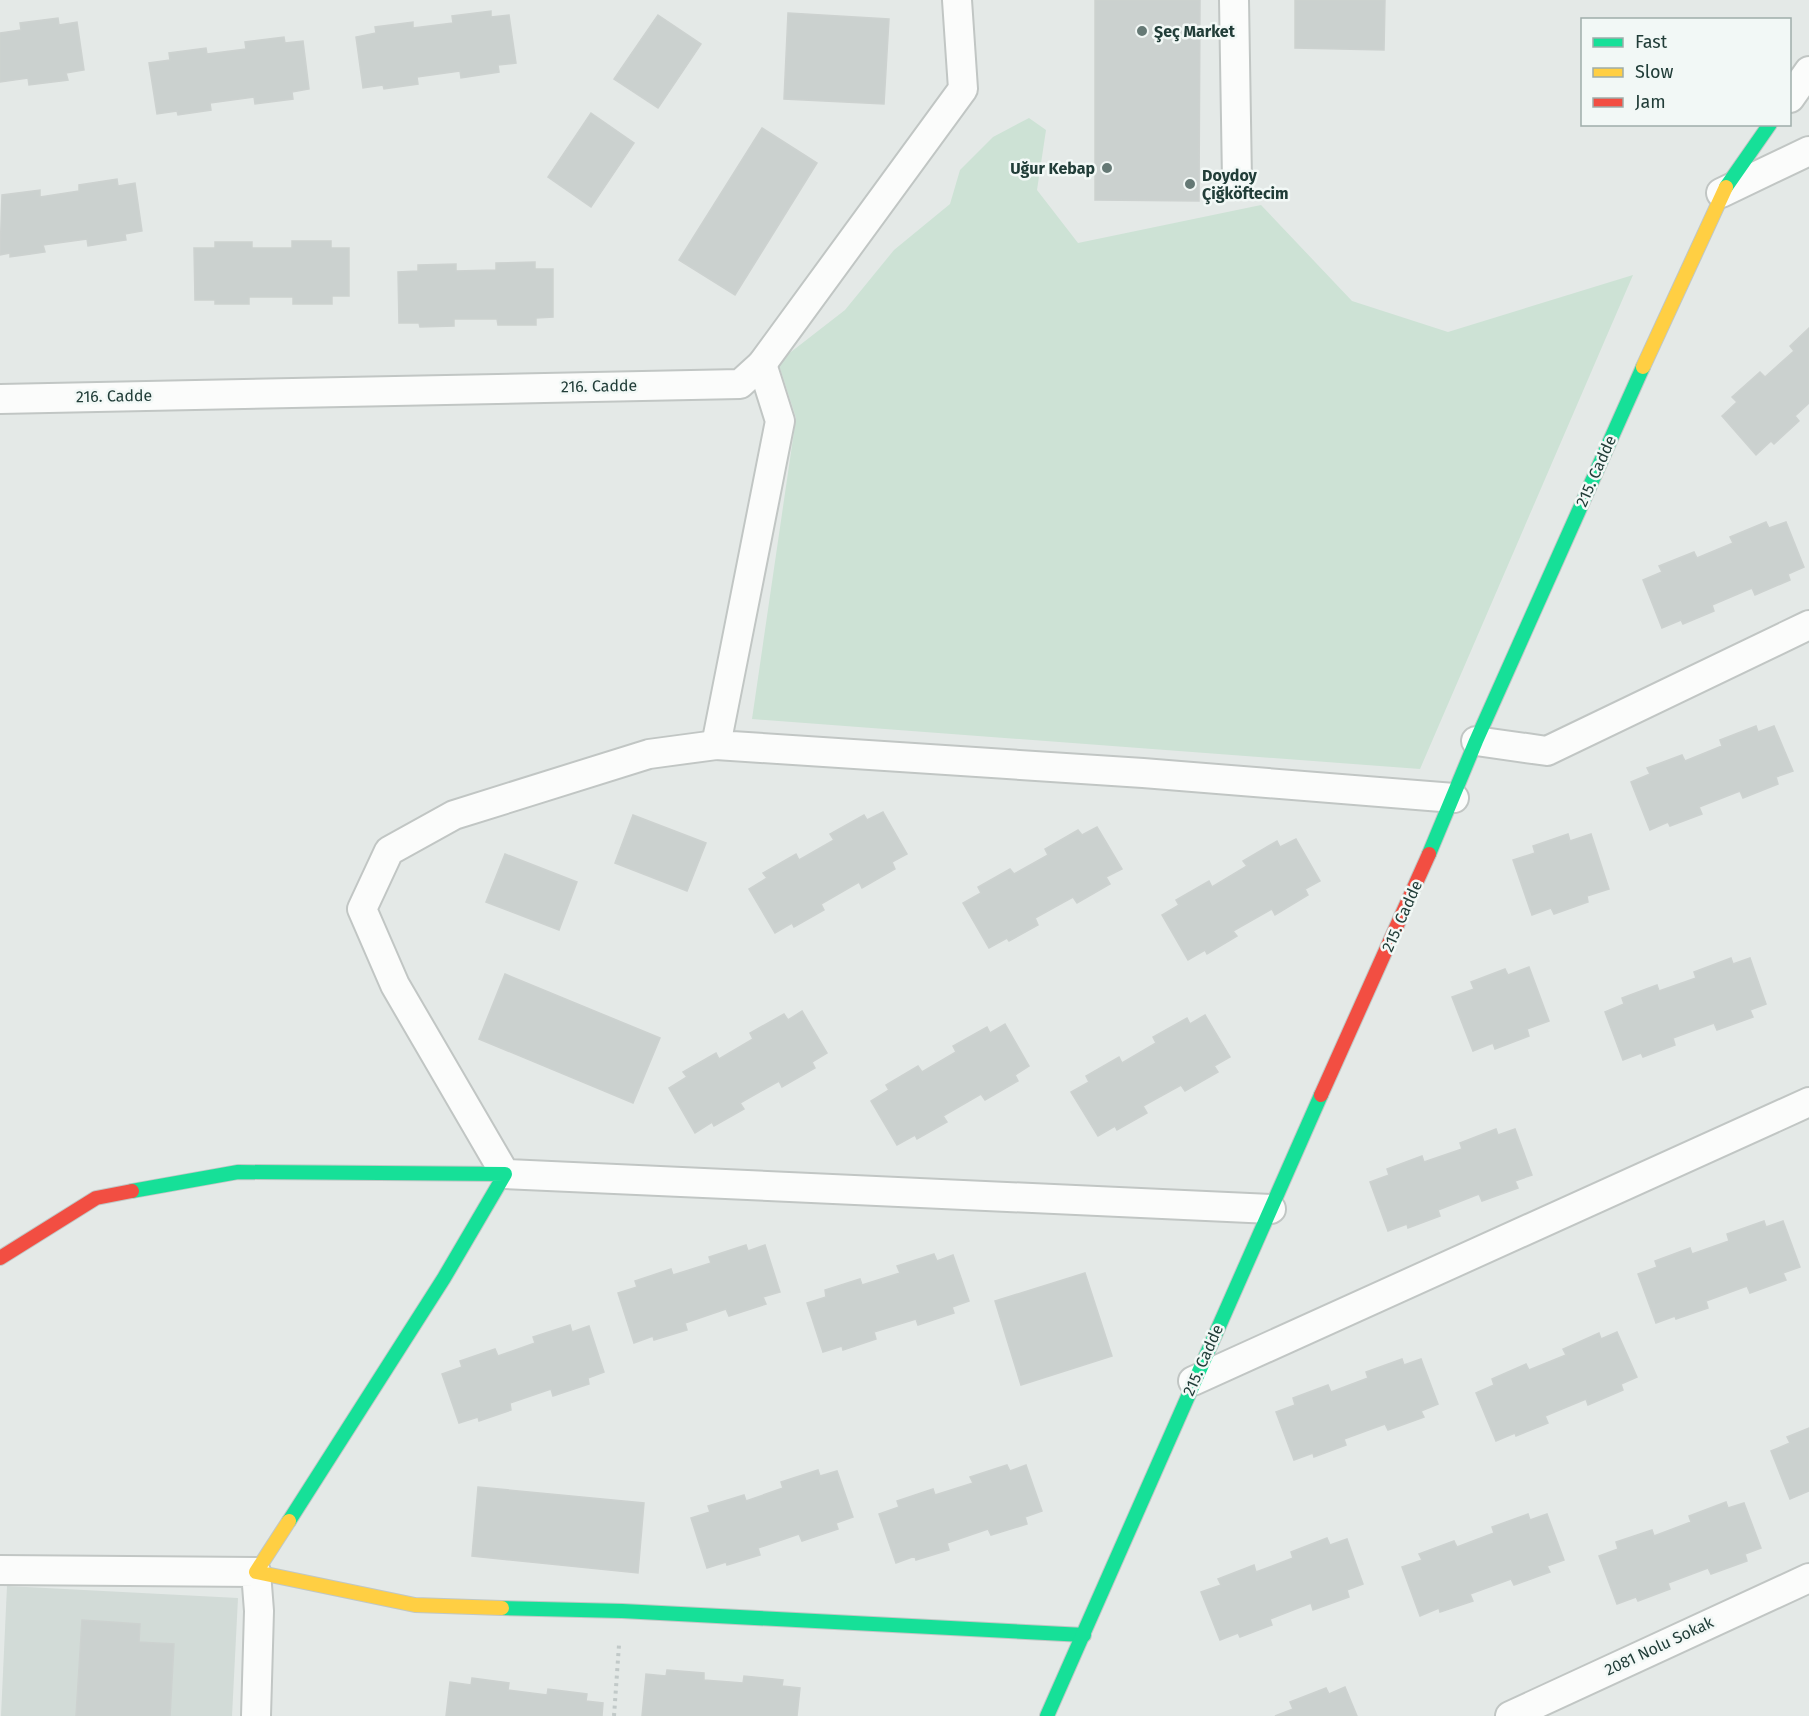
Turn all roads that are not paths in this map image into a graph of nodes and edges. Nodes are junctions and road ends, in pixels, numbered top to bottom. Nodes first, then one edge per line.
1 (957, 0) edge
2 (1234, 0) edge
3 (1809, 71) edge
4 (1791, 97) edge
5 (1769, 126) edge
6 (1809, 151) edge
7 (1237, 180) dead end
8 (1721, 193) junction
9 (762, 364) junction
10 (0, 399) edge
11 (1809, 625) edge
12 (1476, 741) junction
13 (716, 745) junction
14 (1454, 798) junction
15 (1809, 1102) edge
16 (505, 1174) junction
17 (1272, 1209) junction
18 (0, 1258) edge
19 (1193, 1381) junction
20 (0, 1570) edge
21 (256, 1572) junction
22 (1809, 1578) edge
23 (1084, 1635) junction
24 (255, 1716) edge
25 (1047, 1716) edge
26 (1510, 1716) edge

1 - 9 street, 216. Cadde
2 - 7 street
3 - 4 street
5 - 8 street, 215. Cadde
6 - 8 street
8 - 12 street, 215. Cadde
9 - 10 street, 216. Cadde
9 - 13 street
11 - 12 street
12 - 14 street, 215. Cadde
13 - 14 street
13 - 16 street
14 - 17 street, 215. Cadde
15 - 19 street
16 - 17 street
16 - 18 street
16 - 21 street
17 - 19 street, 215. Cadde
19 - 23 street, 215. Cadde
20 - 21 street
21 - 23 street
21 - 24 street
22 - 26 street, 2081 Nolu Sokak
23 - 25 street, 215. Cadde

